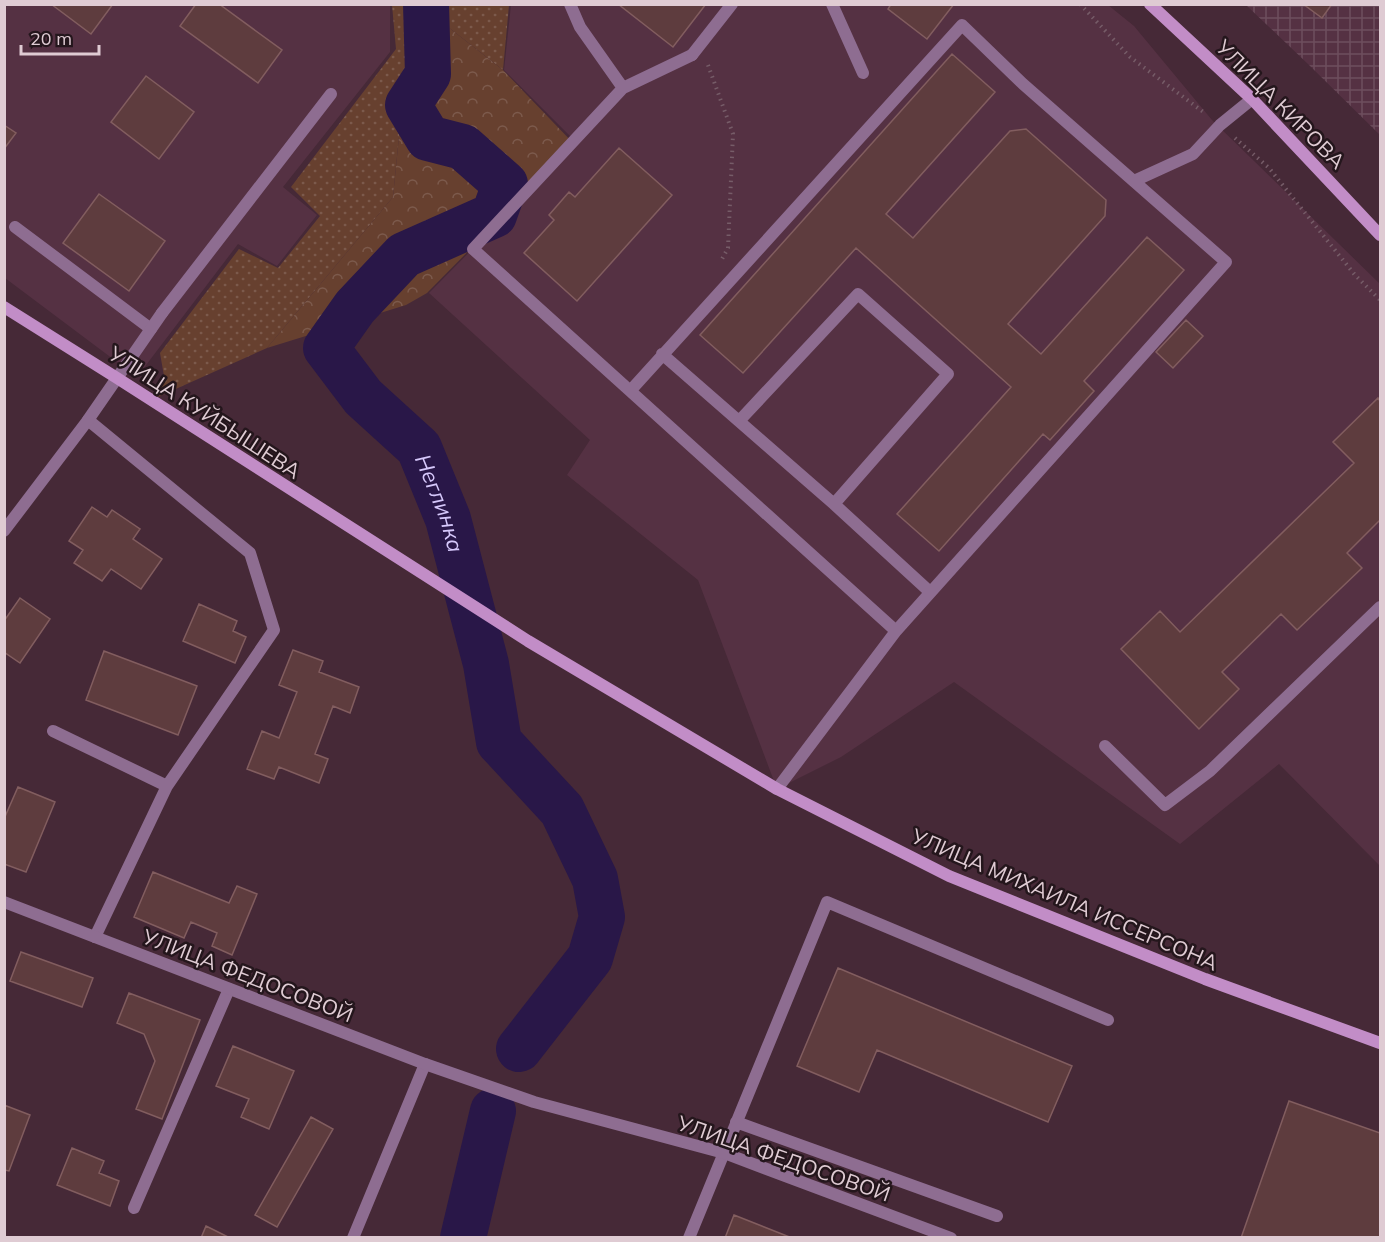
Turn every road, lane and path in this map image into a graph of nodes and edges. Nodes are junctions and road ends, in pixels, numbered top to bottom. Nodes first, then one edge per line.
1 (570, 4) edge
2 (732, 4) edge
3 (832, 4) edge
4 (1080, 4) edge
5 (1150, 4) edge
6 (700, 45) junction
7 (863, 73) dead end
8 (623, 88) junction
9 (331, 94) dead end
10 (1252, 99) junction
11 (1220, 125) junction
12 (1134, 181) junction
13 (15, 227) dead end
14 (1380, 235) edge
15 (718, 265) dead end
16 (1380, 300) edge
17 (4, 307) edge
18 (151, 329) junction
19 (662, 354) junction
20 (117, 378) junction
21 (630, 390) junction
22 (88, 420) junction
23 (740, 420) junction
24 (834, 504) junction
25 (4, 531) edge
26 (930, 592) junction
27 (1380, 607) edge
28 (896, 631) junction
29 (528, 641) joint
30 (53, 731) dead end
31 (1105, 746) dead end
32 (168, 786) junction
33 (777, 789) junction
34 (4, 902) edge
35 (95, 937) junction
36 (229, 989) junction
37 (1108, 1020) dead end
38 (1380, 1044) edge
39 (425, 1064) junction
40 (736, 1122) junction
41 (724, 1153) junction
42 (134, 1208) dead end
43 (996, 1215) dead end
44 (353, 1238) edge
45 (689, 1238) edge
46 (951, 1238) edge

1 - 8 street
2 - 6 street
3 - 7 street
4 - 11 path
5 - 10 main road, УЛИЦА КИРОВА
6 - 8 street
6 - 15 path
8 - 21 street
9 - 18 street
10 - 11 street
10 - 14 main road, УЛИЦА КИРОВА
11 - 12 street
11 - 16 path
12 - 19 street
12 - 26 street
13 - 18 street
17 - 20 main road, УЛИЦА КУЙБЫШЕВА
18 - 20 street
19 - 21 street
19 - 23 street
20 - 22 street
20 - 29 main road, УЛИЦА КУЙБЫШЕВА
21 - 28 street
22 - 25 street
22 - 32 street
23 - 24 street
23 - 24 street
24 - 26 street
26 - 28 street
27 - 31 street
28 - 33 street
29 - 33 main road, УЛИЦА МИХАИЛА ИССЕРСОНА
30 - 32 street
32 - 35 street
33 - 38 main road, УЛИЦА МИХАИЛА ИССЕРСОНА
34 - 35 street, УЛИЦА ФЕДОСОВОЙ
35 - 36 street, УЛИЦА ФЕДОСОВОЙ
36 - 39 street, УЛИЦА ФЕДОСОВОЙ
36 - 42 street
37 - 40 street
39 - 41 street, УЛИЦА ФЕДОСОВОЙ
39 - 44 street
40 - 41 street
40 - 43 street
41 - 45 street
41 - 46 street, УЛИЦА ФЕДОСОВОЙ

